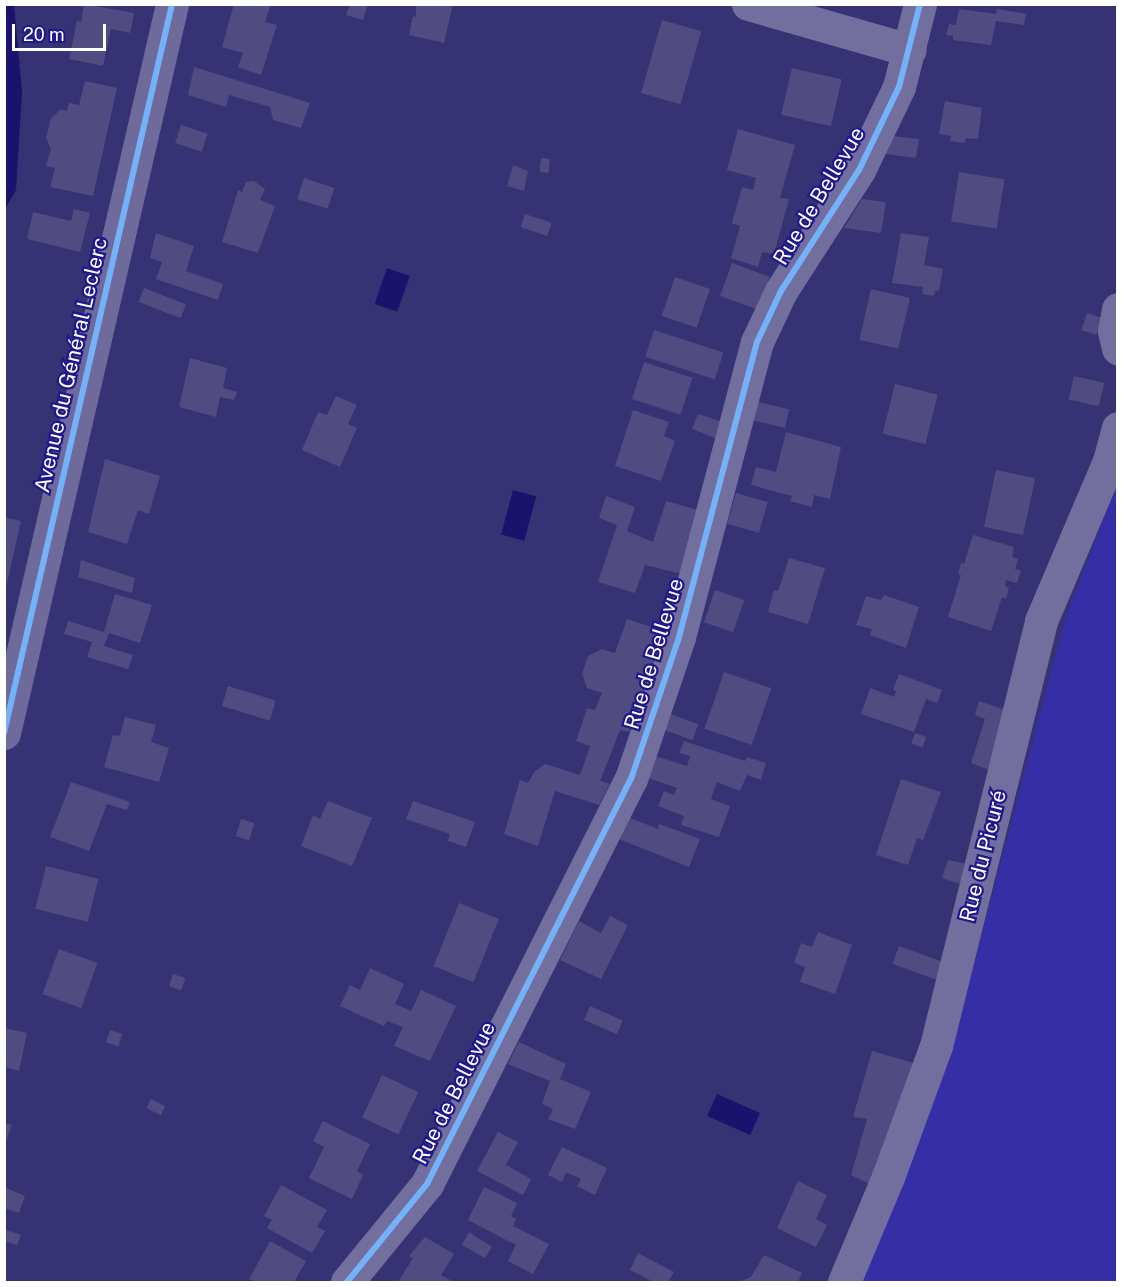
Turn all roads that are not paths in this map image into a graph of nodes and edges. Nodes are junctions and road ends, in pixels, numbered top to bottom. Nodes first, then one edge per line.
1 (172, 4) edge
2 (748, 4) edge
3 (920, 4) edge
4 (910, 50) junction
5 (1118, 309) edge
6 (1118, 349) edge
7 (1118, 428) edge
8 (4, 733) edge
9 (347, 1282) edge
10 (844, 1282) edge

1 - 8 street, Avenue du Général Leclerc
2 - 4 street
3 - 4 street, Rue de Bellevue
4 - 9 street, Rue de Bellevue
5 - 6 street
7 - 10 street, Rue du Picuré

